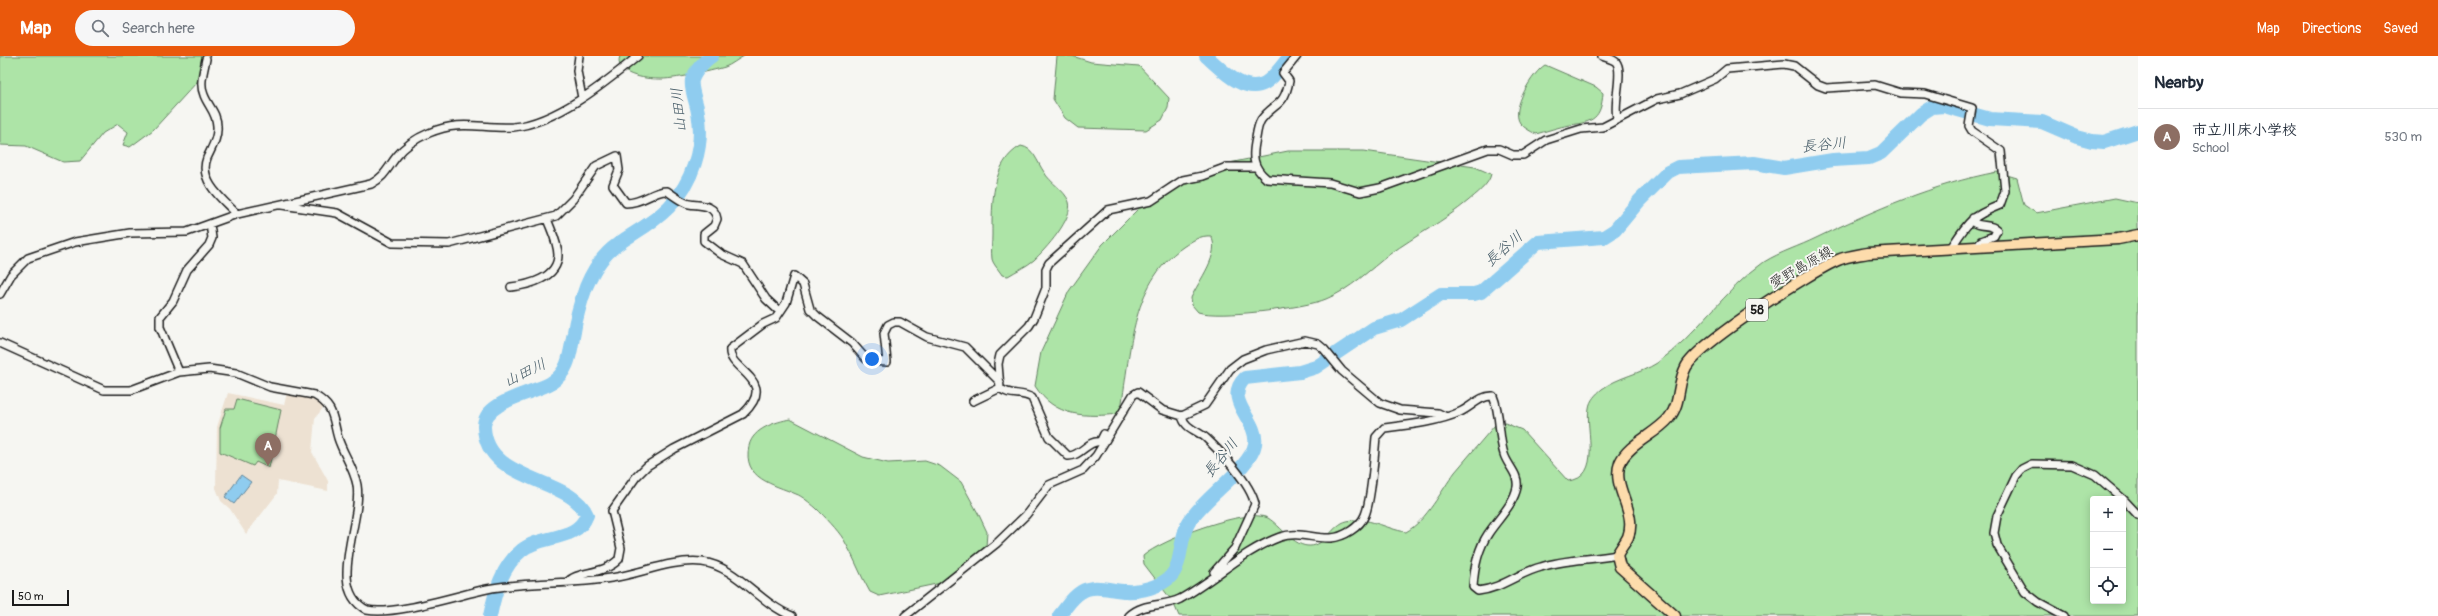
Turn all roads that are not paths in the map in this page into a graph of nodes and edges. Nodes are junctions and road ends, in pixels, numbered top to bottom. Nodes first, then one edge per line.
1 (579, 56) edge
2 (638, 56) edge
3 (1297, 56) edge
4 (1602, 56) edge
5 (206, 58) dead end
6 (582, 98) junction
7 (1617, 118) junction
8 (1256, 167) junction
9 (281, 204) junction
10 (237, 214) junction
11 (1973, 218) junction
12 (547, 219) junction
13 (210, 224) junction
14 (2138, 235) edge
15 (1976, 247) junction
16 (1952, 248) junction
17 (511, 287) dead end
18 (0, 294) edge
19 (780, 312) junction
20 (0, 343) edge
21 (179, 372) junction
22 (1000, 385) junction
23 (1129, 401) junction
24 (973, 402) dead end
25 (1182, 416) junction
26 (1446, 417) junction
27 (1100, 442) junction
28 (1083, 470) junction
29 (2120, 496) edge
30 (2126, 502) edge
31 (2138, 516) edge
32 (1616, 555) junction
33 (1211, 578) junction
34 (567, 584) junction
35 (781, 614) edge
36 (792, 616) edge
37 (905, 616) edge
38 (1129, 616) edge
39 (1675, 616) edge
40 (2064, 616) edge

1 - 6 street
2 - 6 street
3 - 8 street
4 - 7 street
5 - 10 street
6 - 9 street
7 - 8 street
7 - 11 street
8 - 22 street
9 - 10 street
9 - 12 street
10 - 13 street
11 - 15 street
11 - 16 street
12 - 17 street
12 - 19 street
13 - 18 street
13 - 21 street
14 - 15 main road, 愛野島原線 / 58
15 - 16 main road, 愛野島原線 / 58
16 - 32 main road, 愛野島原線 / 58
19 - 22 street
19 - 34 street
20 - 21 street
21 - 34 street
22 - 24 street
22 - 27 street
23 - 25 street
23 - 27 street
23 - 28 street
25 - 26 street
25 - 33 street
26 - 32 street
26 - 33 street
27 - 28 street
28 - 37 street
29 - 40 street
30 - 31 street
32 - 39 main road
33 - 38 street
34 - 35 street
35 - 36 street

